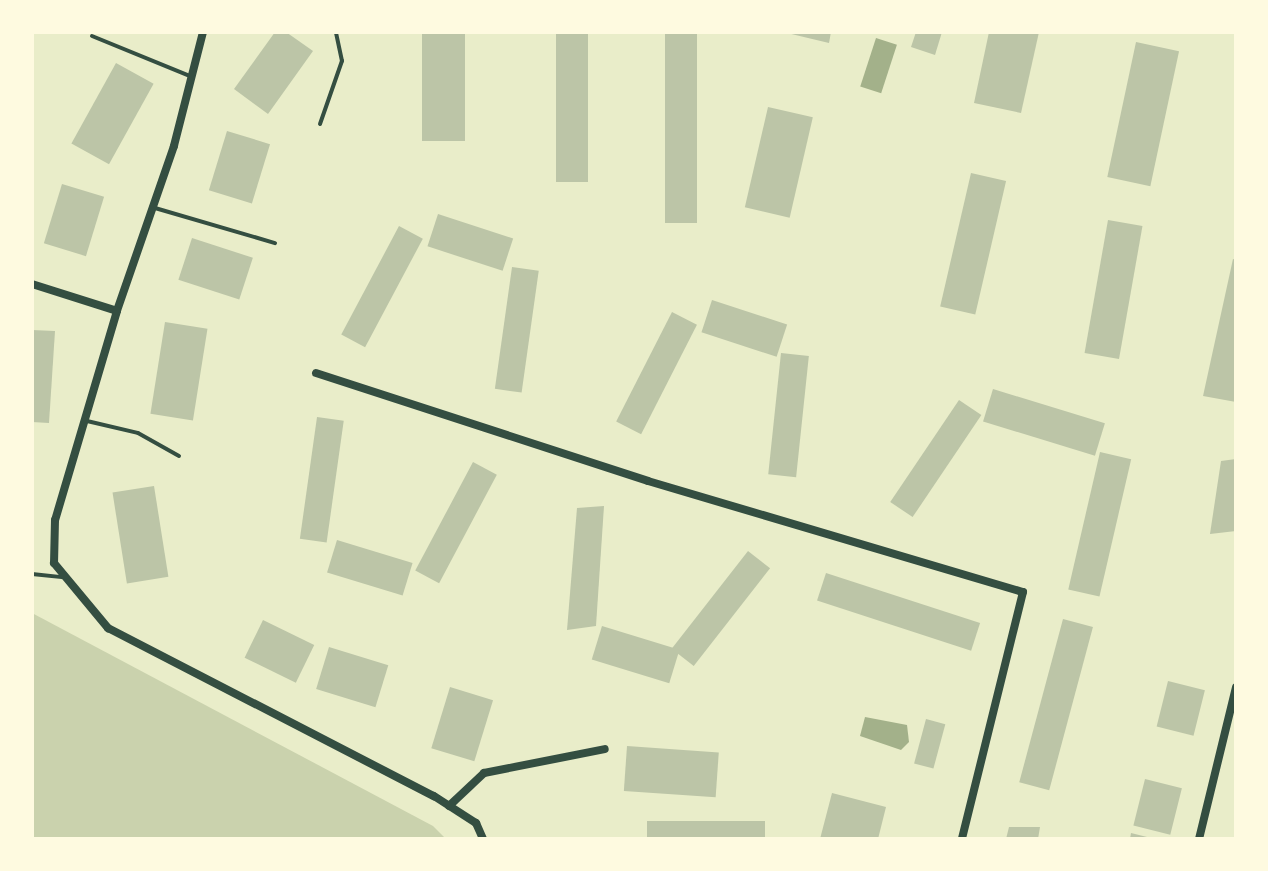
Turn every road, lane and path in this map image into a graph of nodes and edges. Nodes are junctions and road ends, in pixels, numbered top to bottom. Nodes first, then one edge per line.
1 (203, 32) edge
2 (336, 32) edge
3 (92, 36) dead end
4 (192, 77) junction
5 (320, 124) dead end
6 (153, 207) junction
7 (275, 243) dead end
8 (32, 284) edge
9 (117, 311) junction
10 (316, 373) dead end
11 (85, 420) junction
12 (179, 456) dead end
13 (32, 574) edge
14 (64, 577) junction
15 (1236, 687) edge
16 (605, 749) dead end
17 (449, 806) junction
18 (483, 839) edge
19 (962, 839) edge
20 (1199, 839) edge

1 - 4 street
2 - 5 lane
3 - 4 lane
4 - 6 street
6 - 7 lane
6 - 9 street
8 - 9 street
9 - 11 street
10 - 19 street
11 - 12 lane
11 - 14 street
13 - 14 lane
14 - 17 street
15 - 20 street
16 - 17 street
17 - 18 street

